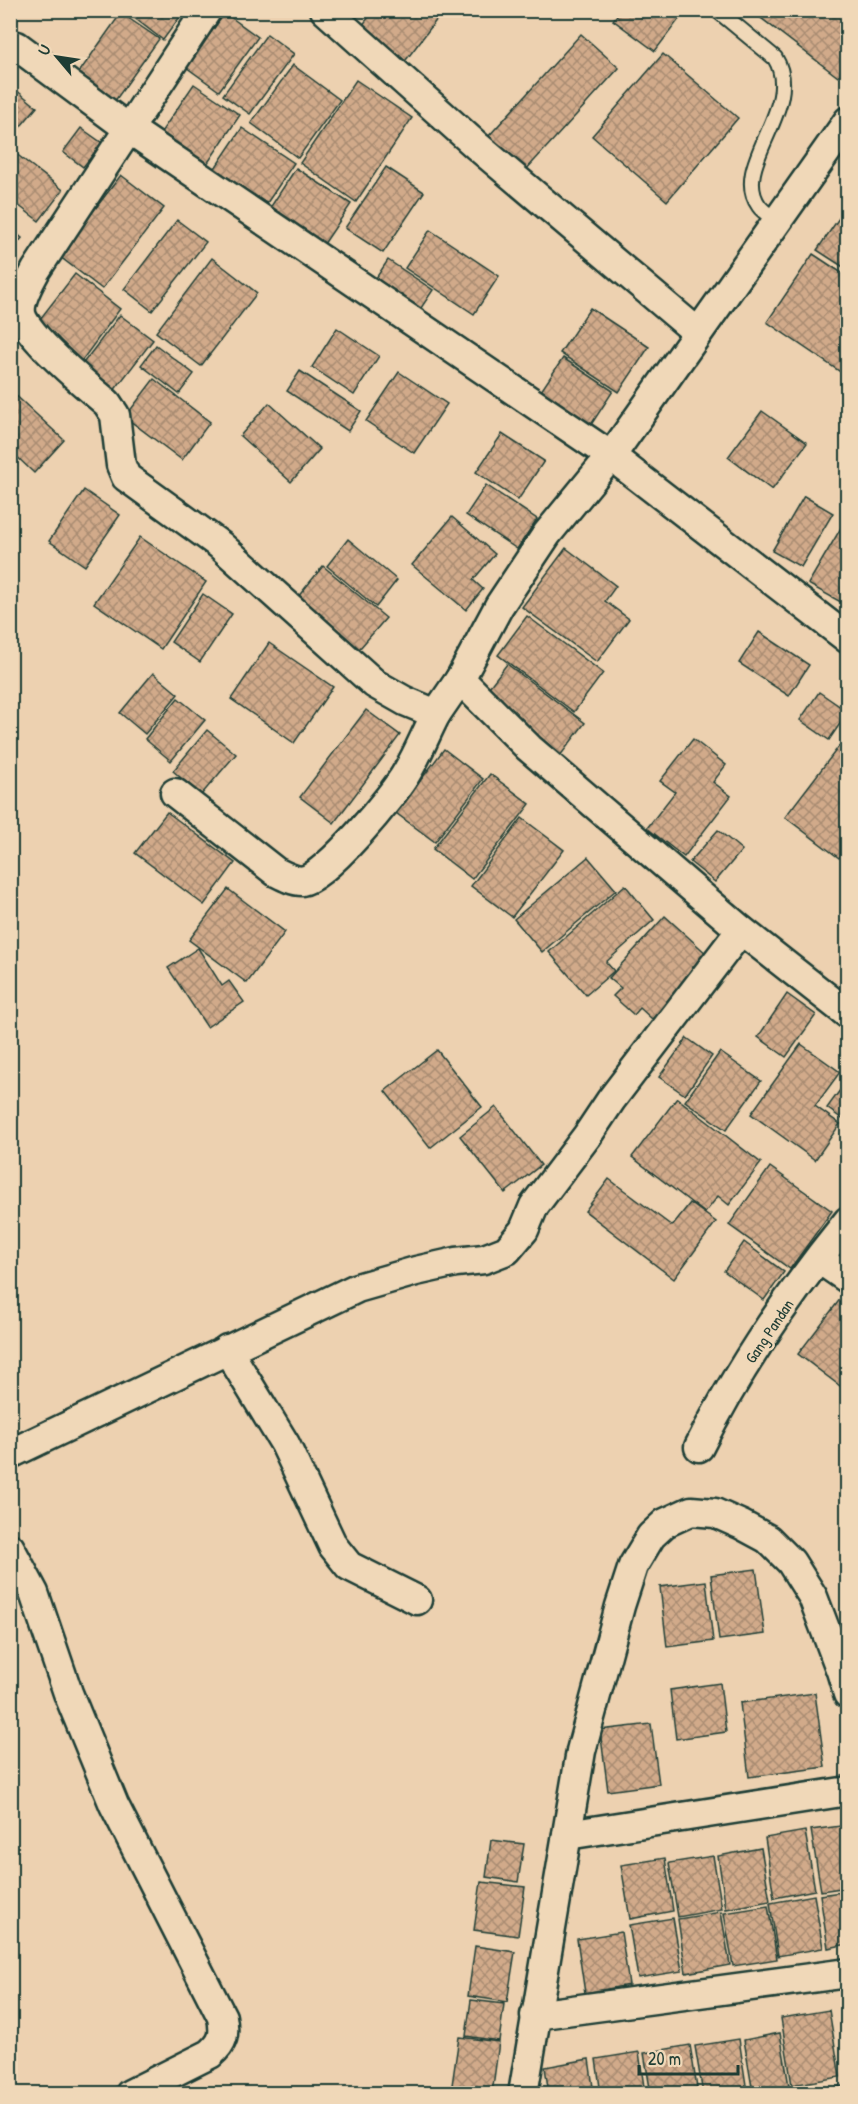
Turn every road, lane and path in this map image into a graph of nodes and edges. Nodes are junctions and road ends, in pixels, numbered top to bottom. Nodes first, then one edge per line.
1 (207, 10) edge
2 (325, 10) edge
3 (717, 10) edge
4 (17, 46) dead end
5 (848, 121) edge
6 (129, 129) junction
7 (777, 221) junction
8 (697, 332) junction
9 (611, 456) junction
10 (848, 639) edge
11 (460, 679) junction
12 (435, 714) junction
13 (175, 793) dead end
14 (741, 930) junction
15 (848, 1014) edge
16 (848, 1221) edge
17 (819, 1259) junction
18 (848, 1279) edge
19 (226, 1349) junction
20 (699, 1447) dead end
21 (10, 1454) edge
22 (10, 1548) edge
23 (417, 1600) dead end
24 (848, 1694) edge
25 (848, 1791) edge
26 (567, 1835) junction
27 (848, 1973) edge
28 (535, 2015) junction
29 (130, 2094) edge
30 (523, 2094) edge

1 - 6 street
2 - 8 street
3 - 7 lane
4 - 6 street
5 - 7 street
6 - 9 street
6 - 12 street
7 - 8 street
8 - 9 street
9 - 10 street
9 - 11 street
11 - 12 street
11 - 14 street
12 - 13 street
14 - 15 street
14 - 19 street
16 - 17 street, Gang Pandan
17 - 18 street
17 - 20 street, Gang Pandan
19 - 21 street
19 - 23 street
22 - 29 street
24 - 26 street
25 - 26 street
26 - 28 street
27 - 28 street
28 - 30 street

